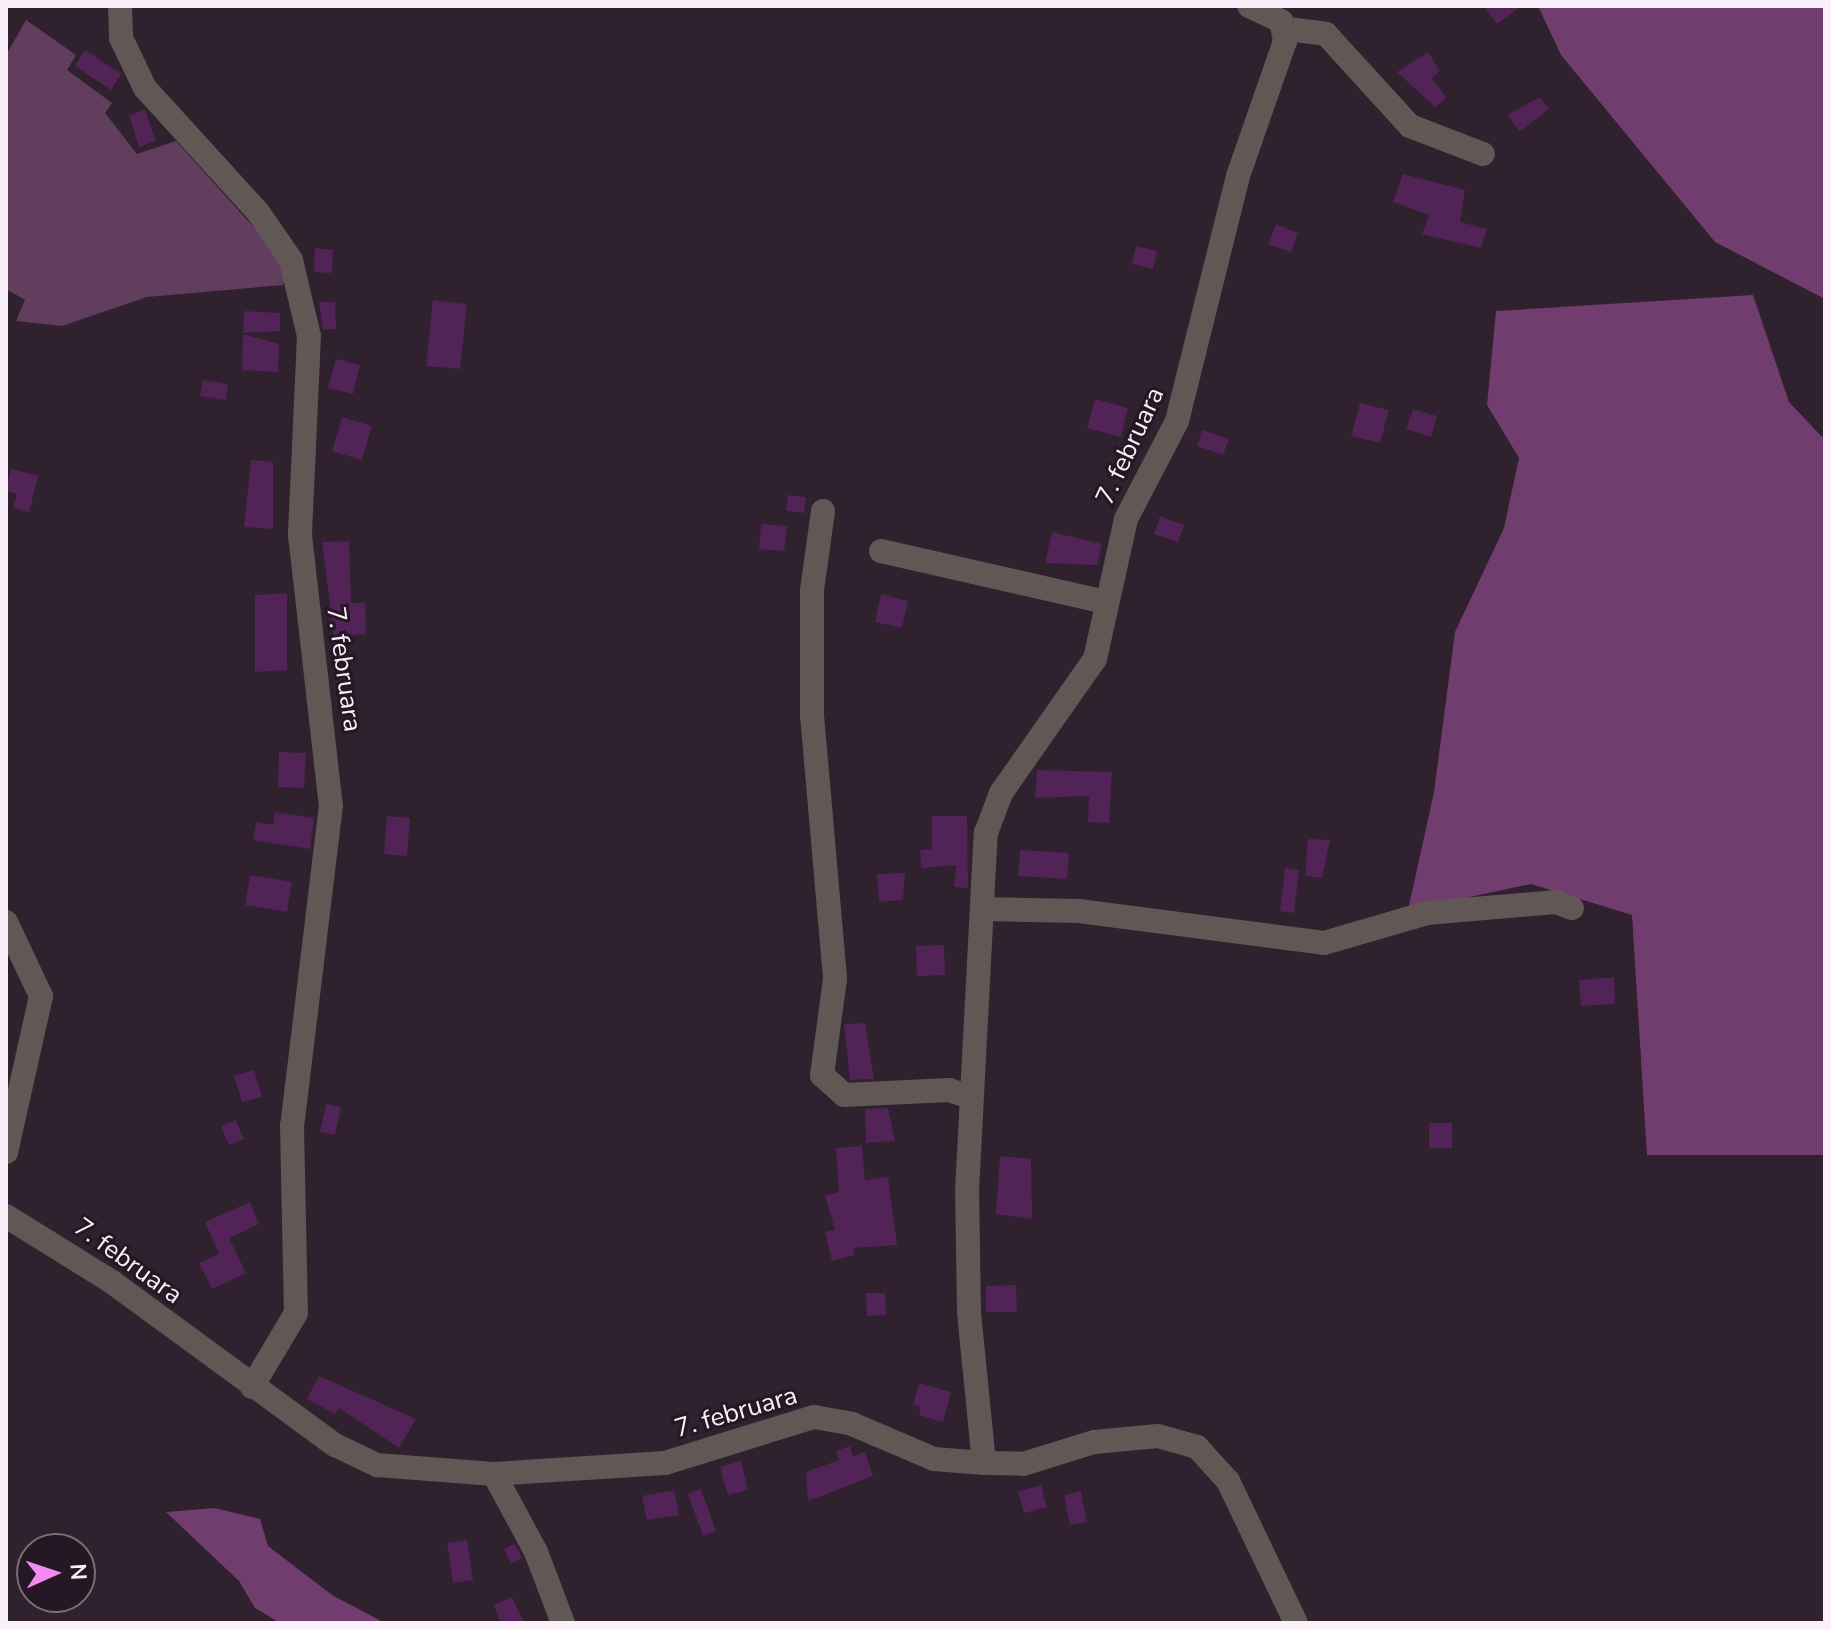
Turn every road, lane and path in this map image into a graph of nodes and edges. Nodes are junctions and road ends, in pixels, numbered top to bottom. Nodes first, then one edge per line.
1 (120, 6) edge
2 (1249, 6) edge
3 (1287, 29) junction
4 (1483, 154) dead end
5 (823, 511) dead end
6 (881, 551) dead end
7 (1105, 602) junction
8 (1572, 908) dead end
9 (982, 909) junction
10 (6, 922) edge
11 (971, 1097) junction
12 (6, 1152) edge
13 (6, 1216) edge
14 (252, 1387) junction
15 (984, 1463) junction
16 (494, 1474) junction
17 (563, 1623) edge
18 (1296, 1623) edge

1 - 14 street, 7. februara
2 - 3 street
3 - 4 street
3 - 7 street, 7. februara
5 - 11 street
6 - 7 street
7 - 9 street, 7. februara
8 - 9 street
9 - 11 street, 7. februara
10 - 12 street
11 - 15 street, 7. februara
13 - 14 street, 7. februara
14 - 16 street, 7. februara
15 - 16 street, 7. februara
15 - 18 street
16 - 17 street

